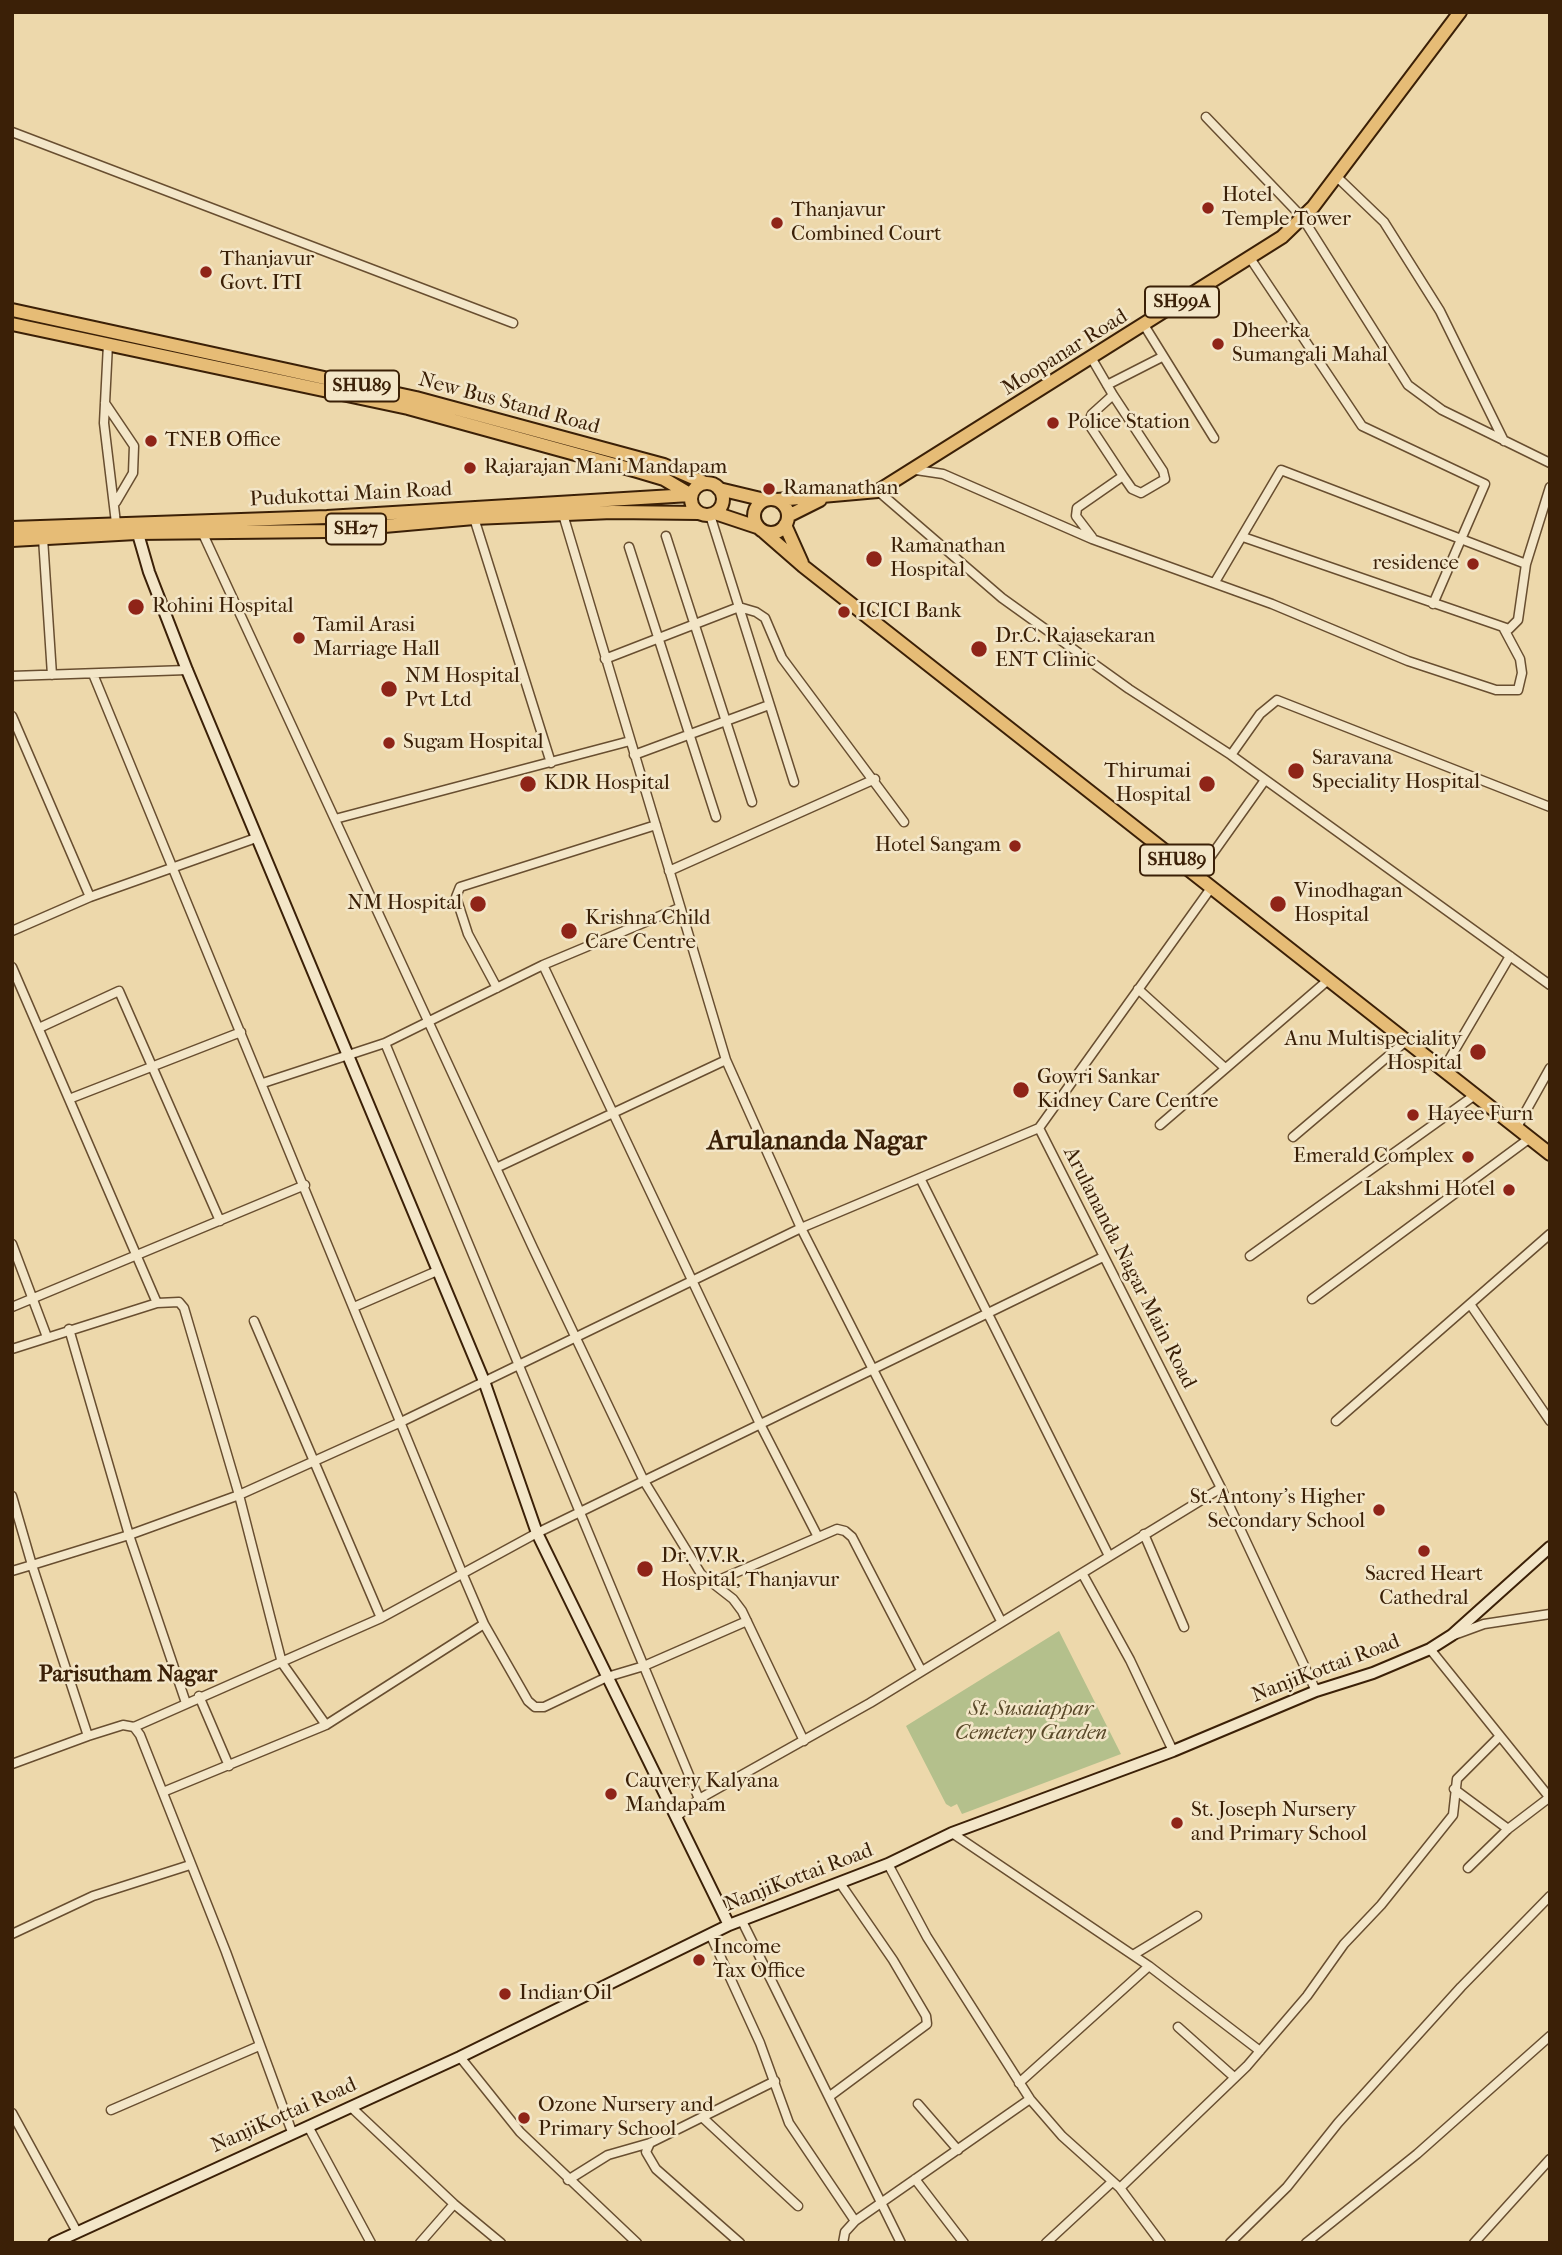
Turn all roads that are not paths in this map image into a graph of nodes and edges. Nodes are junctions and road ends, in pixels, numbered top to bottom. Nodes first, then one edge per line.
1 (1456, 14) edge
2 (1206, 117) dead end
3 (12, 132) edge
4 (1336, 176) junction
5 (1302, 218) junction
6 (1250, 258) junction
7 (12, 310) edge
8 (513, 323) dead end
9 (12, 324) edge
10 (1144, 326) junction
11 (108, 344) junction
12 (1162, 357) junction
13 (1092, 359) junction
14 (1107, 385) junction
15 (1113, 395) junction
16 (105, 403) junction
17 (1214, 438) dead end
18 (1504, 441) junction
19 (1550, 463) edge
20 (916, 470) junction
21 (1123, 476) junction
22 (705, 483) junction
23 (1550, 487) edge
24 (719, 489) junction
25 (878, 491) junction
26 (691, 495) junction
27 (830, 495) junction
28 (771, 500) junction
29 (561, 502) junction
30 (115, 503) junction
31 (708, 513) junction
32 (563, 516) junction
33 (327, 517) junction
34 (474, 518) junction
35 (786, 520) junction
36 (116, 523) junction
37 (12, 528) edge
38 (136, 528) junction
39 (761, 529) junction
40 (328, 531) junction
41 (203, 534) junction
42 (666, 536) dead end
43 (1243, 537) junction
44 (43, 538) junction
45 (1460, 538) junction
46 (1093, 539) junction
47 (12, 540) edge
48 (629, 547) dead end
49 (1525, 564) junction
50 (803, 566) junction
51 (1215, 582) junction
52 (1433, 604) junction
53 (739, 607) junction
54 (695, 624) junction
55 (1504, 629) junction
56 (659, 638) junction
57 (605, 659) junction
58 (187, 670) junction
59 (93, 674) junction
60 (52, 675) junction
61 (12, 676) edge
62 (769, 705) junction
63 (12, 716) edge
64 (726, 721) junction
65 (690, 734) junction
66 (630, 741) junction
67 (634, 755) junction
68 (1231, 755) junction
69 (551, 763) junction
70 (875, 779) junction
71 (1265, 780) junction
72 (794, 782) dead end
73 (752, 802) dead end
74 (1550, 807) edge
75 (716, 817) dead end
76 (335, 819) junction
77 (904, 822) dead end
78 (656, 825) junction
79 (256, 838) junction
80 (175, 869) junction
81 (669, 871) junction
82 (1196, 877) junction
83 (1211, 888) junction
84 (90, 897) junction
85 (679, 908) junction
86 (12, 931) edge
87 (1510, 956) junction
88 (543, 965) junction
89 (12, 967) edge
90 (1327, 981) junction
91 (1550, 985) edge
92 (497, 988) junction
93 (1138, 989) junction
94 (429, 1023) junction
95 (38, 1028) junction
96 (241, 1032) junction
97 (1406, 1041) junction
98 (385, 1043) junction
99 (347, 1055) junction
100 (726, 1060) junction
101 (152, 1065) junction
102 (1225, 1068) junction
103 (1550, 1068) edge
104 (1443, 1070) junction
105 (263, 1083) junction
106 (1475, 1095) junction
107 (69, 1099) junction
108 (614, 1111) junction
109 (1160, 1125) dead end
110 (1517, 1127) junction
111 (1039, 1128) junction
112 (1293, 1137) dead end
113 (1530, 1138) junction
114 (1550, 1154) edge
115 (496, 1168) junction
116 (920, 1178) junction
117 (305, 1185) junction
118 (220, 1221) junction
119 (801, 1228) junction
120 (1550, 1234) edge
121 (12, 1244) edge
122 (136, 1256) junction
123 (1250, 1256) dead end
124 (1103, 1257) junction
125 (437, 1271) junction
126 (692, 1280) junction
127 (35, 1298) junction
128 (1312, 1299) dead end
129 (157, 1303) junction
130 (1470, 1304) junction
131 (12, 1307) edge
132 (354, 1307) junction
133 (988, 1314) junction
134 (254, 1321) dead end
135 (69, 1329) junction
136 (47, 1337) junction
137 (575, 1337) junction
138 (12, 1349) edge
139 (517, 1364) junction
140 (871, 1370) junction
141 (484, 1381) junction
142 (1336, 1421) dead end
143 (1550, 1421) edge
144 (401, 1422) junction
145 (760, 1424) junction
146 (313, 1460) junction
147 (644, 1480) junction
148 (1222, 1488) junction
149 (12, 1496) edge
150 (239, 1496) junction
151 (580, 1513) junction
152 (537, 1533) junction
153 (1144, 1534) junction
154 (130, 1535) junction
155 (818, 1537) junction
156 (1550, 1547) edge
157 (1108, 1554) junction
158 (32, 1565) junction
159 (12, 1571) edge
160 (1082, 1573) junction
161 (463, 1575) junction
162 (712, 1583) junction
163 (1550, 1614) edge
164 (381, 1618) junction
165 (747, 1621) junction
166 (1001, 1621) junction
167 (484, 1624) junction
168 (1184, 1628) dead end
169 (1452, 1636) junction
170 (1430, 1649) junction
171 (282, 1663) junction
172 (644, 1666) junction
173 (921, 1670) junction
174 (607, 1677) junction
175 (1316, 1690) junction
176 (199, 1696) junction
177 (186, 1703) junction
178 (326, 1725) junction
179 (134, 1727) junction
180 (88, 1736) junction
181 (1499, 1737) junction
182 (804, 1741) junction
183 (1173, 1751) junction
184 (12, 1764) edge
185 (229, 1766) junction
186 (1454, 1789) junction
187 (163, 1792) junction
188 (1550, 1797) edge
189 (699, 1799) junction
190 (676, 1817) junction
191 (1508, 1829) junction
192 (953, 1832) junction
193 (888, 1864) junction
194 (190, 1865) junction
195 (1468, 1868) dead end
196 (840, 1883) junction
197 (1550, 1896) edge
198 (1197, 1916) dead end
199 (742, 1921) junction
200 (729, 1925) junction
201 (12, 1934) edge
202 (711, 1936) junction
203 (1133, 1955) junction
204 (1149, 1966) junction
205 (1178, 2027) dead end
206 (1550, 2036) edge
207 (259, 2046) junction
208 (1259, 2051) junction
209 (460, 2057) junction
210 (1234, 2077) junction
211 (775, 2081) junction
212 (1019, 2083) junction
213 (830, 2096) junction
214 (1030, 2099) junction
215 (918, 2104) dead end
216 (352, 2108) junction
217 (111, 2110) dead end
218 (12, 2113) edge
219 (702, 2117) junction
220 (309, 2128) junction
221 (292, 2132) junction
222 (650, 2143) junction
223 (958, 2150) junction
224 (1550, 2159) edge
225 (915, 2179) junction
226 (568, 2180) junction
227 (1112, 2182) junction
228 (1120, 2188) junction
229 (882, 2202) junction
230 (454, 2204) junction
231 (798, 2206) dead end
232 (855, 2221) junction
233 (73, 2237) edge
234 (626, 2239) edge
235 (1478, 2241) edge
236 (54, 2243) edge
237 (371, 2243) edge
238 (420, 2243) edge
239 (501, 2243) edge
240 (637, 2243) edge
241 (740, 2243) edge
242 (842, 2243) edge
243 (901, 2243) edge
244 (964, 2243) edge
245 (1046, 2243) edge
246 (1161, 2243) edge
247 (1230, 2243) edge
248 (1307, 2243) edge

1 - 4 main road, Moopanar Road / SH99A
2 - 5 street
3 - 8 street
4 - 5 main road, Moopanar Road / SH99A
4 - 18 street
5 - 6 main road, Moopanar Road / SH99A
5 - 18 street
6 - 10 main road, Moopanar Road / SH99A
6 - 45 street
7 - 22 main road, New Bus Stand Road / SHU89
9 - 11 main road, New Bus Stand Road / SHU89
10 - 12 street
10 - 13 main road, Moopanar Road / SH99A
11 - 16 street
11 - 26 main road, New Bus Stand Road / SHU89
12 - 14 street
12 - 17 street
13 - 14 street
13 - 20 main road, Moopanar Road / SH99A
14 - 15 street
15 - 21 street
15 - 21 street
16 - 30 street
16 - 30 street
18 - 19 street
20 - 25 main road, Moopanar Road / SH99A
20 - 46 street
21 - 46 street
22 - 24 main road, SHU89
22 - 26 main road
23 - 49 street
24 - 28 main road, SHU89
24 - 31 main road
25 - 27 main road, Moopanar Road / SH99A
25 - 68 street
26 - 29 main road, Pudukottai Main Road / SH27
26 - 31 main road
27 - 28 main road, Moopanar Road / SH99A
27 - 35 main road, Moopanar Road / SH99A
28 - 35 main road, SHU89
28 - 39 main road
29 - 32 street
29 - 33 main road, Pudukottai Main Road / SH27
30 - 36 street
31 - 32 main road, SH27
31 - 39 main road, SHU89
31 - 53 street
32 - 34 main road, SH27
32 - 57 street
33 - 38 main road, Pudukottai Main Road / SH27
33 - 40 main road
34 - 40 main road, SH27
34 - 69 street
35 - 39 main road
35 - 50 main road, SHU89
36 - 37 main road, Pudukottai Main Road / SH27
36 - 38 main road, Pudukottai Main Road / SH27
38 - 41 main road, SH27
38 - 44 main road, SH27
38 - 58 main road
39 - 50 main road, SHU89
40 - 41 main road, SH27
41 - 76 street
42 - 54 street
43 - 45 street
43 - 51 street
43 - 52 street
44 - 47 main road, SH27
44 - 60 street
45 - 49 street
45 - 52 street
46 - 51 street
48 - 56 street
49 - 55 street
50 - 82 main road, SHU89
51 - 55 street
52 - 55 street
53 - 54 street
53 - 62 street
53 - 70 street
54 - 56 street
54 - 64 street
56 - 57 street
56 - 65 street
57 - 66 street
58 - 59 street
58 - 79 main road
59 - 60 street
59 - 80 street
60 - 61 street
62 - 64 street
62 - 72 street
63 - 84 street
64 - 65 street
64 - 73 street
65 - 67 street
65 - 75 street
66 - 67 street
66 - 69 street
67 - 78 street
68 - 71 street
68 - 74 street
69 - 76 street
70 - 77 street
70 - 81 street
71 - 82 street
71 - 87 street
76 - 94 street
78 - 81 street
78 - 92 street
79 - 80 street
79 - 99 main road
80 - 84 street
80 - 96 street
81 - 85 street
82 - 83 main road, SHU89
83 - 90 main road, SHU89
83 - 93 street
84 - 86 street
85 - 88 street
85 - 100 street
87 - 91 street
87 - 104 street
88 - 92 street
88 - 108 street
89 - 95 street
90 - 97 main road, SHU89
90 - 102 street
92 - 94 street
93 - 102 street
93 - 111 street
94 - 98 street
94 - 115 street
95 - 101 street
95 - 107 street
96 - 101 street
96 - 105 street
97 - 104 main road, SHU89
97 - 112 street
98 - 99 street
98 - 139 street
99 - 105 street
99 - 125 main road
100 - 108 street
100 - 119 street
101 - 107 street
101 - 118 street
102 - 109 street
103 - 110 street
104 - 106 main road, SHU89
105 - 117 street
106 - 110 main road, SHU89
106 - 123 street
107 - 122 street
108 - 115 street
108 - 126 street
110 - 113 main road, SHU89
111 - 116 street
111 - 124 street, Arulananda Nagar Main Road
113 - 114 main road, SHU89
113 - 128 street
115 - 137 street
116 - 119 street
116 - 133 street
117 - 118 street
117 - 132 street
118 - 122 street
119 - 126 street
119 - 140 street
120 - 130 street
121 - 127 street
122 - 127 street
122 - 129 street
124 - 133 street
124 - 148 street, Arulananda Nagar Main Road
125 - 132 street
125 - 141 main road
126 - 137 street
126 - 145 street
127 - 131 street
127 - 136 street
129 - 135 street
129 - 150 street
130 - 142 street
130 - 143 street
132 - 144 street
133 - 140 street
133 - 157 street
134 - 146 street
135 - 136 street
135 - 154 street
136 - 138 street
137 - 139 street
137 - 147 street
139 - 141 street
139 - 151 street
140 - 145 street
140 - 166 street
141 - 144 street
141 - 152 main road
144 - 146 street
144 - 161 street
145 - 147 street
145 - 155 street
146 - 150 street
146 - 164 street
147 - 151 street
147 - 162 street
148 - 153 street
148 - 175 street, Arulananda Nagar Main Road
149 - 158 street
150 - 154 street
150 - 171 street
151 - 152 street
151 - 172 street
152 - 161 street
152 - 174 main road
153 - 157 street
153 - 168 street
154 - 158 street
154 - 177 street
155 - 162 street
155 - 173 street
156 - 169 main road, NanjiKottai Road
157 - 160 street
158 - 159 street
158 - 180 street
160 - 166 street
160 - 183 street
161 - 164 street
161 - 167 street
162 - 165 street
163 - 169 street
164 - 171 street
165 - 172 street
165 - 182 street
166 - 173 street
167 - 174 street
167 - 178 street
169 - 170 main road, NanjiKottai Road
170 - 175 main road, NanjiKottai Road
170 - 181 street
171 - 176 street
171 - 178 street
172 - 174 street
172 - 189 street
173 - 182 street
174 - 190 main road
175 - 183 main road, NanjiKottai Road
176 - 177 street
176 - 185 street
177 - 179 street
178 - 185 street
179 - 180 street
179 - 187 street
180 - 184 street
181 - 186 street
181 - 188 street
182 - 189 street
183 - 192 main road, NanjiKottai Road
185 - 187 street
186 - 191 street
186 - 208 street
187 - 194 street
188 - 191 street
189 - 190 street
190 - 200 main road
191 - 195 street
192 - 193 main road, NanjiKottai Road
192 - 203 street
193 - 196 main road, NanjiKottai Road
193 - 212 street
194 - 201 street
194 - 207 street
196 - 199 main road, NanjiKottai Road
196 - 213 street
197 - 247 street
198 - 203 street
199 - 200 main road, NanjiKottai Road
199 - 213 street
200 - 202 main road, NanjiKottai Road
202 - 209 main road, NanjiKottai Road
202 - 211 street
203 - 204 street
204 - 208 street
204 - 212 street
205 - 210 street
206 - 248 street
207 - 217 street
207 - 221 street
208 - 210 street
209 - 216 main road, NanjiKottai Road
209 - 226 street
210 - 228 street
211 - 219 street
211 - 232 street
212 - 214 street
213 - 229 street
214 - 223 street
214 - 227 street
215 - 223 street
216 - 220 main road, NanjiKottai Road
216 - 230 street
218 - 233 street
219 - 222 street
219 - 231 street
220 - 221 main road, NanjiKottai Road
220 - 237 street
221 - 233 main road, NanjiKottai Road
222 - 226 street
222 - 241 street
223 - 225 street
224 - 235 street
225 - 229 street
225 - 244 street
226 - 234 street
227 - 228 street
227 - 245 street
228 - 246 street
229 - 232 street
229 - 243 street
230 - 238 street
230 - 239 street
232 - 242 street
233 - 236 main road, NanjiKottai Road
234 - 240 street

